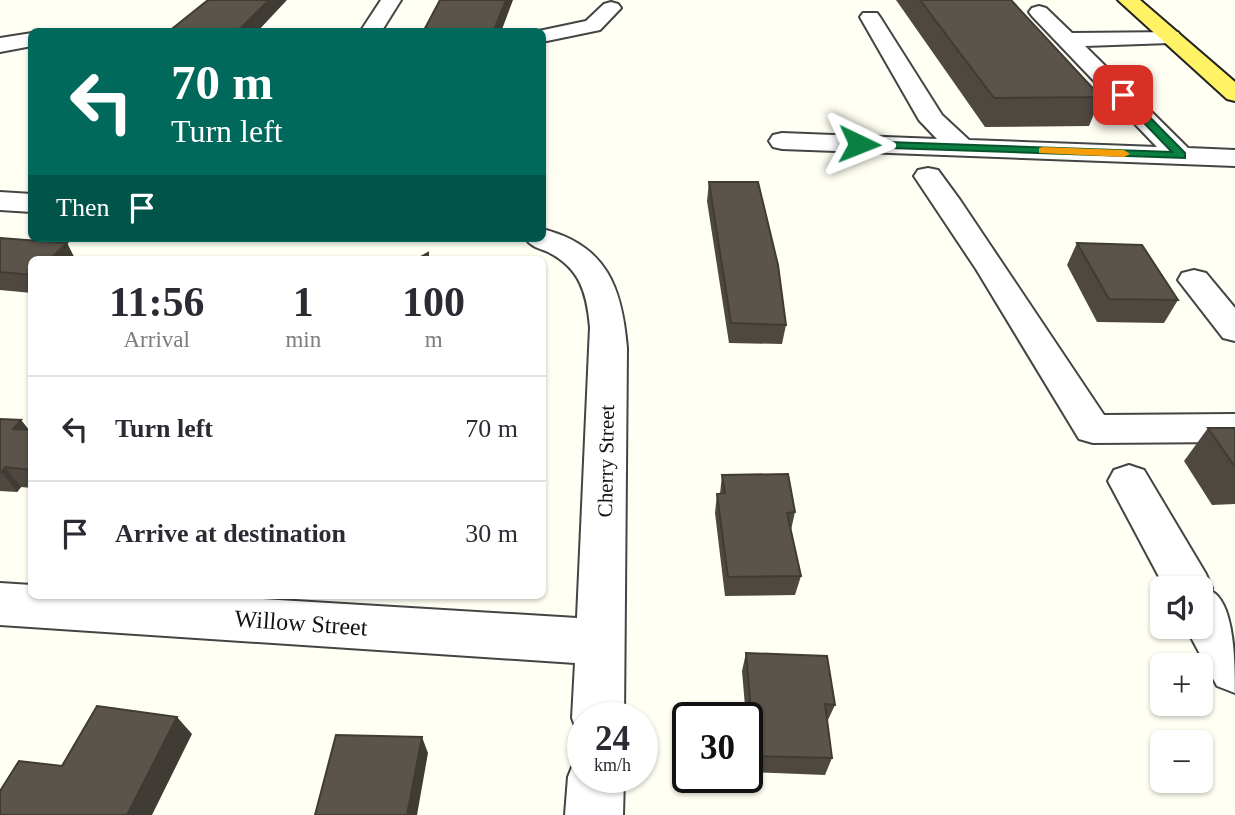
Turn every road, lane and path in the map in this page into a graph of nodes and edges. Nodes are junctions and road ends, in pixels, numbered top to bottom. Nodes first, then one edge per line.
1 (391, 0) edge
2 (1128, 0) edge
3 (611, 8) dead end
4 (1039, 12) dead end
5 (870, 17) dead end
6 (373, 28) edge
7 (546, 35) edge
8 (1170, 37) junction
9 (28, 40) edge
10 (1067, 40) junction
11 (0, 45) edge
12 (1235, 94) edge
13 (782, 141) dead end
14 (962, 148) junction
15 (1181, 156) junction
16 (1235, 158) edge
17 (928, 176) dead end
18 (0, 201) edge
19 (28, 203) edge
20 (546, 241) edge
21 (1194, 280) dead end
22 (1235, 330) edge
23 (1235, 428) edge
24 (1129, 481) dead end
25 (1182, 576) edge
26 (0, 604) edge
27 (1213, 631) edge
28 (601, 642) junction
29 (1235, 669) edge
30 (599, 702) edge
31 (595, 793) edge
32 (594, 815) edge

1 - 6 street
2 - 8 main road
3 - 7 street
4 - 10 street
5 - 14 street
8 - 10 street
8 - 12 main road
9 - 11 street
10 - 15 street
13 - 14 street
14 - 15 street
15 - 16 street
17 - 23 street
18 - 19 street
20 - 28 street, Cherry Street
21 - 22 street
24 - 25 street
26 - 28 street, Willow Street
27 - 29 street
28 - 30 street, Cherry Street
31 - 32 street

